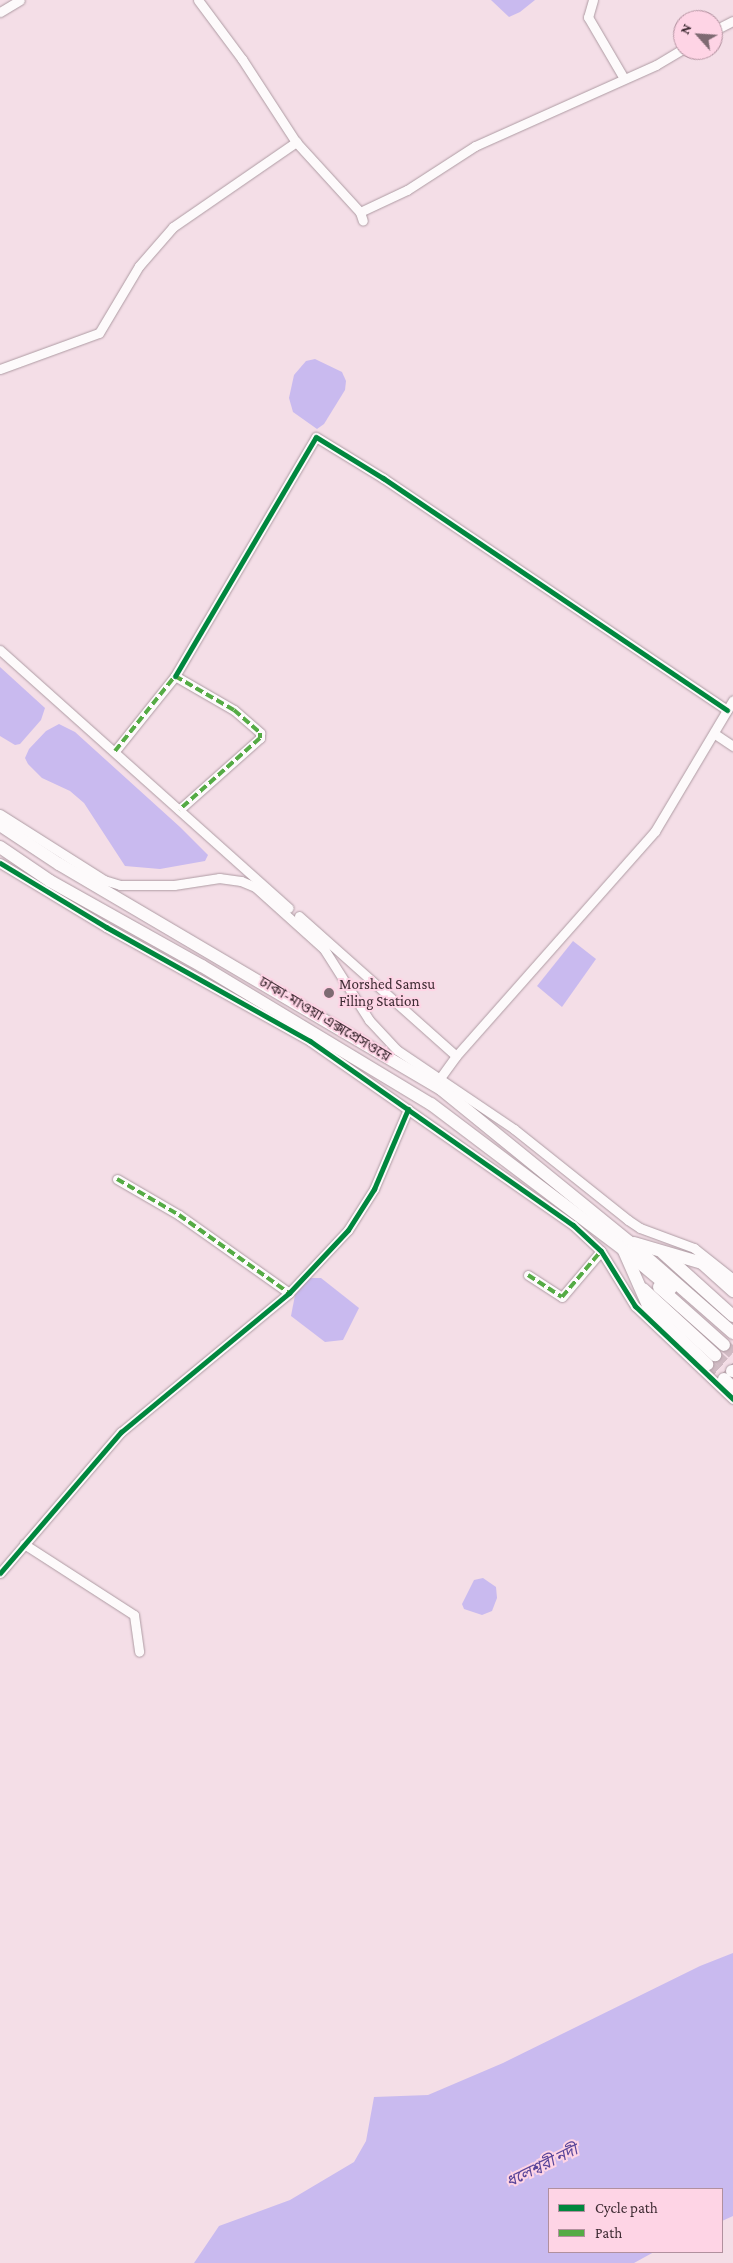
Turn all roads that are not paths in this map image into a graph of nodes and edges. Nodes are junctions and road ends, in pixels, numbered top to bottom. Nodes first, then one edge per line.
1 (20, 0) edge
2 (198, 0) edge
3 (593, 0) edge
4 (0, 12) edge
5 (673, 55) edge
6 (623, 78) junction
7 (296, 142) junction
8 (0, 369) edge
9 (0, 650) edge
10 (175, 676) junction
11 (733, 700) edge
12 (727, 710) junction
13 (715, 734) junction
14 (733, 746) edge
15 (115, 751) junction
16 (179, 810) junction
17 (0, 814) edge
18 (0, 825) edge
19 (0, 847) edge
20 (0, 863) edge
21 (456, 1056) junction
22 (440, 1078) junction
23 (408, 1109) junction
24 (117, 1179) dead end
25 (648, 1247) junction
26 (601, 1251) junction
27 (661, 1251) junction
28 (628, 1255) junction
29 (684, 1258) junction
30 (528, 1275) dead end
31 (733, 1279) edge
32 (733, 1291) edge
33 (289, 1293) junction
34 (733, 1298) edge
35 (733, 1307) edge
36 (733, 1316) edge
37 (733, 1323) edge
38 (720, 1349) edge
39 (733, 1399) edge
40 (24, 1544) junction
41 (0, 1573) edge
42 (139, 1652) dead end

1 - 4 street
2 - 7 street
3 - 6 street
5 - 6 street
6 - 7 street
7 - 8 street
9 - 15 street
10 - 12 street
10 - 15 street
10 - 16 street
11 - 12 street
12 - 13 street
13 - 14 street
13 - 21 street
15 - 16 street
16 - 21 street
17 - 22 street
18 - 28 highway, ঢাকা-মাওয়া এক্সপ্রেসওয়ে
19 - 28 highway, ঢাকা-মাওয়া এক্সপ্রেসওয়ে
20 - 23 street
21 - 22 street
22 - 31 street
23 - 26 street
23 - 33 street
24 - 33 street
25 - 27 highway, ঢাকা-মাওয়া এক্সপ্রেসওয়ে
25 - 28 highway, ঢাকা-মাওয়া এক্সপ্রেসওয়ে
25 - 37 highway, ঢাকা-মাওয়া এক্সপ্রেসওয়ে
26 - 30 street
26 - 39 street
27 - 29 highway, ঢাকা-মাওয়া এক্সপ্রেসওয়ে
27 - 36 highway, ঢাকা-মাওয়া এক্সপ্রেসওয়ে
28 - 38 highway, ঢাকা-মাওয়া এক্সপ্রেসওয়ে
28 - 38 highway, ঢাকা-মাওয়া এক্সপ্রেসওয়ে
28 - 38 highway, ঢাকা-মাওয়া এক্সপ্রেসওয়ে
29 - 32 highway, ঢাকা-মাওয়া এক্সপ্রেসওয়ে
29 - 34 highway, ঢাকা-মাওয়া এক্সপ্রেসওয়ে
29 - 35 highway, ঢাকা-মাওয়া এক্সপ্রেসওয়ে
33 - 40 street
40 - 41 street
40 - 42 street

